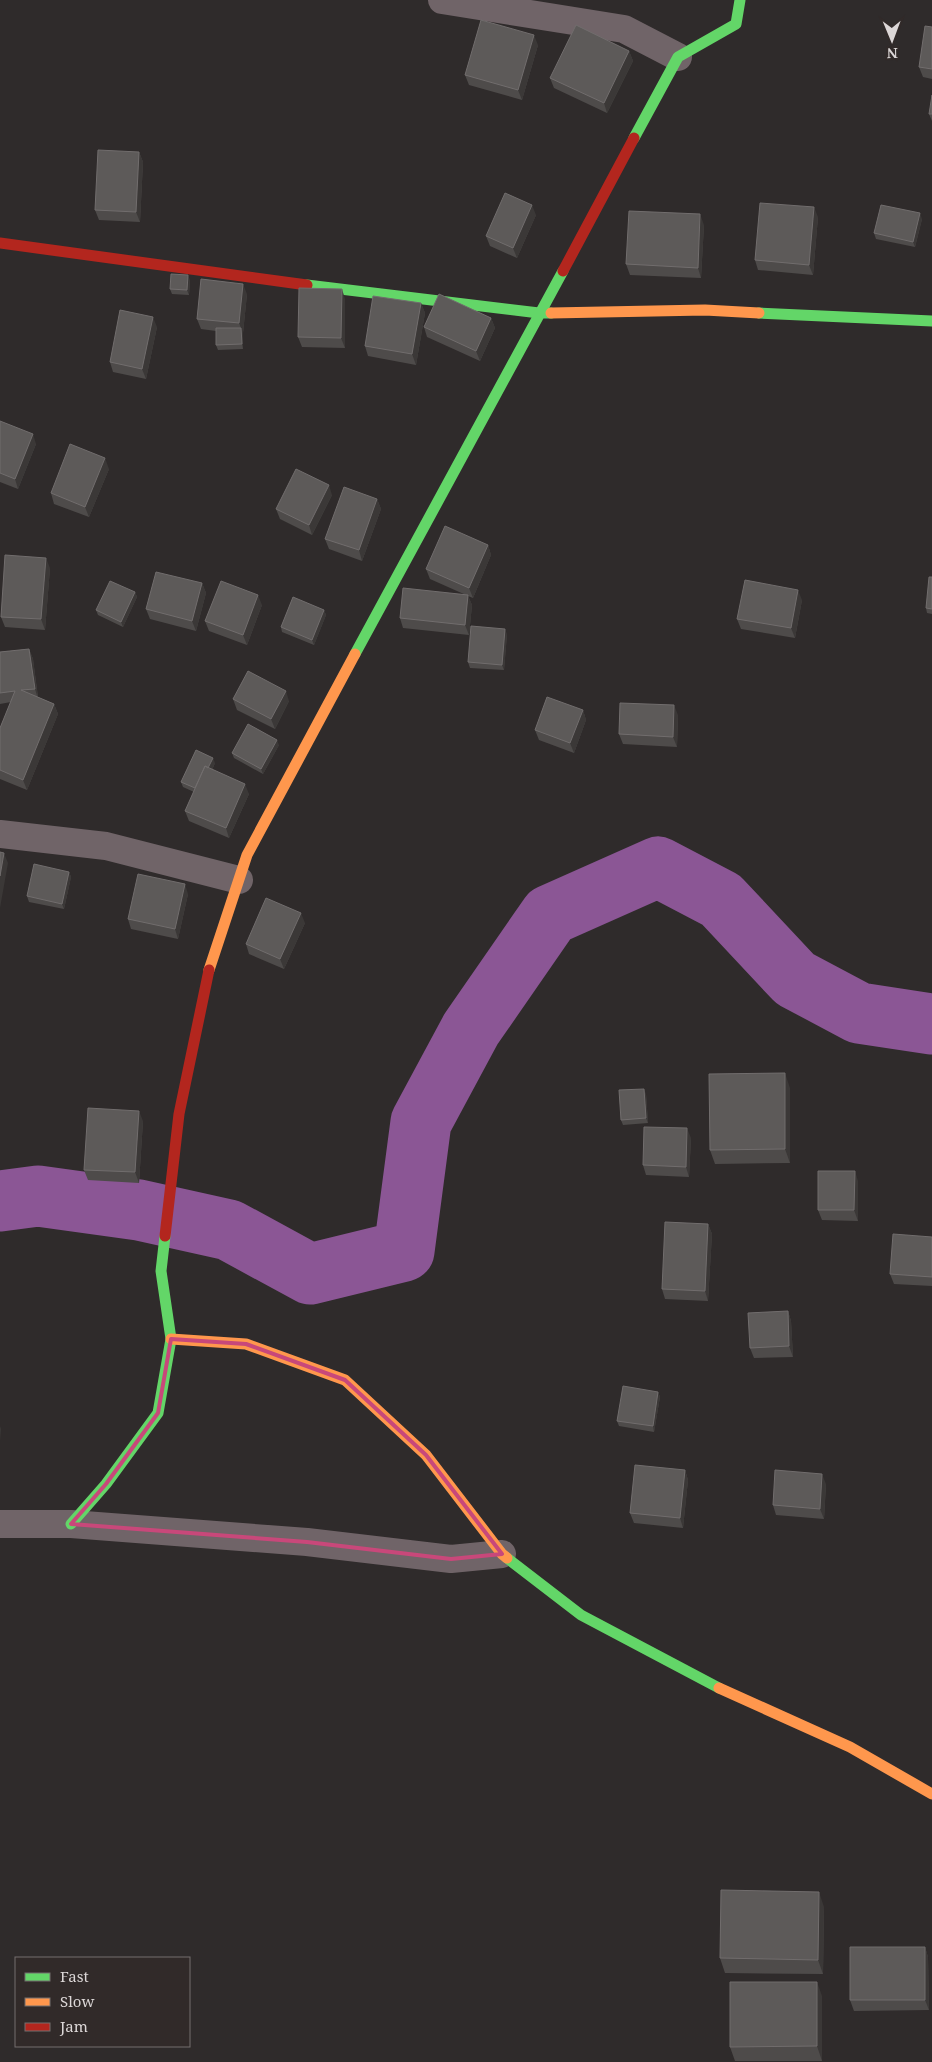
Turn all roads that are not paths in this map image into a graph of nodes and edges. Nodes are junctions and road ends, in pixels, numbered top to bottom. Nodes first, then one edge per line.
1 (449, 0) edge
2 (740, 0) edge
3 (678, 57) junction
4 (0, 243) edge
5 (539, 313) junction
6 (932, 321) edge
7 (0, 834) edge
8 (238, 880) junction
9 (171, 1338) junction
10 (0, 1524) edge
11 (70, 1524) junction
12 (502, 1554) junction
13 (932, 1794) edge

1 - 3 street
2 - 3 street
3 - 5 street
4 - 5 street
5 - 6 street
5 - 8 street
7 - 8 street
8 - 9 street
9 - 11 street
9 - 12 street
10 - 11 street
11 - 12 street
12 - 13 street

